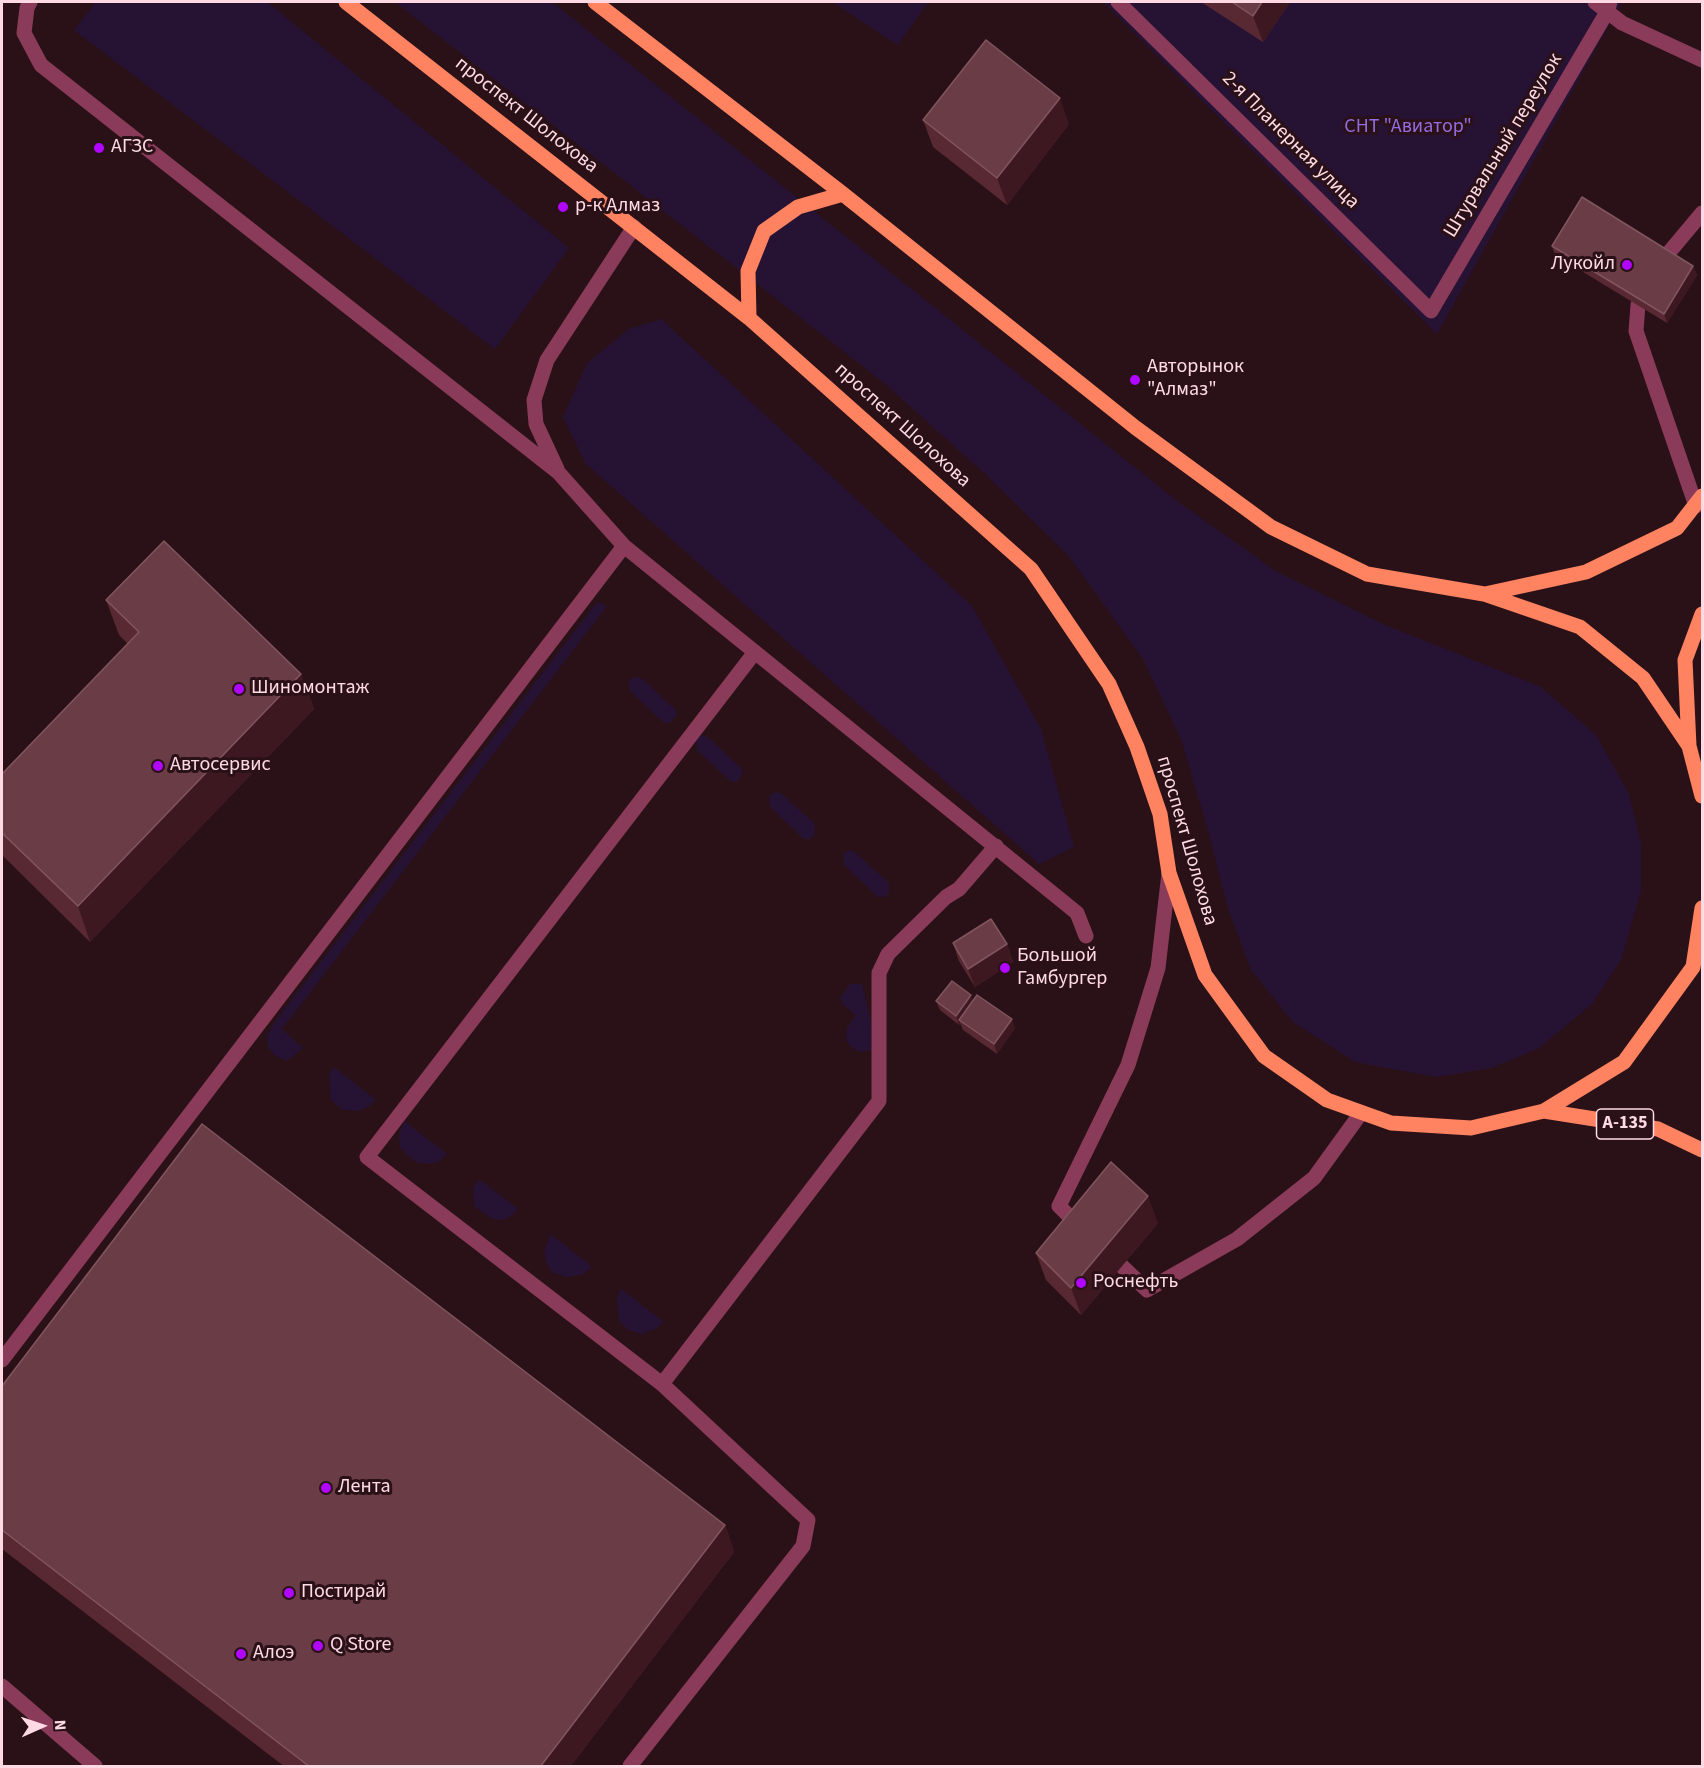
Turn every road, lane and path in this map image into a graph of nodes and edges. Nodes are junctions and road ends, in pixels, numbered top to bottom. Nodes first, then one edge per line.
1 (30, 2) edge
2 (346, 2) edge
3 (595, 2) edge
4 (1118, 2) edge
5 (1595, 2) edge
6 (1609, 7) edge
7 (1702, 60) edge
8 (843, 194) junction
9 (1702, 213) edge
10 (634, 228) junction
11 (1666, 256) edge
12 (1638, 305) edge
13 (1431, 311) joint
14 (749, 318) junction
15 (558, 472) junction
16 (1699, 501) edge
17 (624, 546) junction
18 (1484, 594) junction
19 (1702, 614) edge
20 (755, 652) junction
21 (1689, 746) junction
22 (1702, 796) edge
23 (996, 846) junction
24 (1169, 873) junction
25 (1702, 908) edge
26 (1086, 936) dead end
27 (1544, 1111) junction
28 (1361, 1113) junction
29 (1702, 1150) edge
30 (2, 1360) edge
31 (662, 1384) junction
32 (2, 1686) edge
33 (95, 1767) edge
34 (630, 1767) edge

1 - 15 street
2 - 10 main road, проспект Шолохова
3 - 8 main road
4 - 13 street, 2-я Планерная улица
5 - 6 street
6 - 7 street
6 - 13 street, Штурвальный переулок
8 - 14 main road
8 - 18 main road
9 - 11 street
10 - 14 main road, проспект Шолохова
10 - 15 street
12 - 16 street
14 - 24 main road, проспект Шолохова
15 - 17 street
16 - 18 main road
17 - 20 street
17 - 30 street
18 - 21 main road
19 - 21 main road
20 - 23 street
20 - 31 street
21 - 22 main road
23 - 26 street
23 - 31 street
24 - 28 main road, проспект Шолохова
24 - 28 street
25 - 27 main road, проспект Шолохова
27 - 28 main road, проспект Шолохова
27 - 29 main road, А-135
31 - 34 street
32 - 33 street

